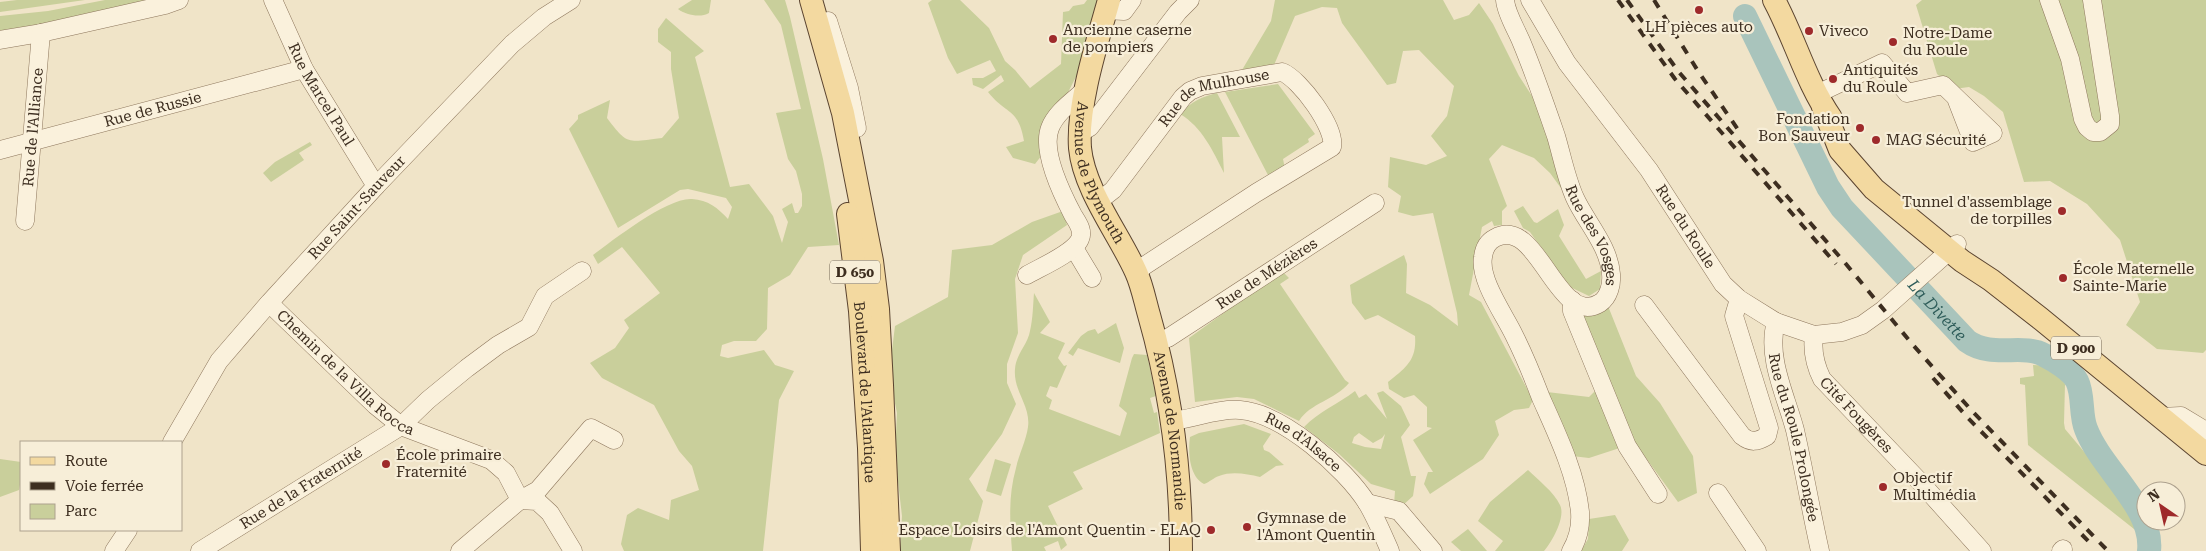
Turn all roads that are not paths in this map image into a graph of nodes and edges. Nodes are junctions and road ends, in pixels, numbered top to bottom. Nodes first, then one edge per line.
1 (179, 0) edge
2 (273, 0) edge
3 (571, 0) edge
4 (795, 0) edge
5 (811, 0) edge
6 (821, 0) edge
7 (1132, 0) edge
8 (1190, 0) edge
9 (1506, 0) edge
10 (1530, 0) edge
11 (1760, 0) edge
12 (1774, 0) edge
13 (2049, 0) edge
14 (2092, 0) edge
15 (1108, 5) edge
16 (41, 33) junction
17 (0, 40) edge
18 (1797, 54) junction
19 (304, 69) junction
20 (1086, 89) junction
21 (1956, 98) dead end
22 (1820, 101) junction
23 (1080, 133) junction
24 (32, 141) junction
25 (0, 150) edge
26 (376, 186) junction
27 (1099, 202) junction
28 (1375, 203) dead end
29 (25, 221) dead end
30 (1953, 247) junction
31 (1074, 248) junction
32 (872, 262) junction
33 (582, 271) dead end
34 (1136, 273) junction
35 (1027, 275) dead end
36 (1092, 278) dead end
37 (1739, 299) junction
38 (1572, 300) junction
39 (269, 303) junction
40 (1644, 305) dead end
41 (1776, 322) junction
42 (1814, 335) junction
43 (1156, 340) junction
44 (2161, 417) junction
45 (1172, 421) junction
46 (401, 426) junction
47 (2206, 431) edge
48 (614, 440) dead end
49 (173, 441) edge
50 (2206, 454) edge
51 (1718, 493) dead end
52 (1658, 494) dead end
53 (520, 500) junction
54 (1367, 503) junction
55 (128, 531) edge
56 (120, 549) edge
57 (200, 551) edge
58 (460, 551) edge
59 (573, 551) edge
60 (872, 551) edge
61 (889, 551) edge
62 (1181, 551) edge
63 (1390, 551) edge
64 (1433, 551) edge
65 (1571, 551) edge
66 (1758, 551) edge
67 (1820, 551) edge
68 (1982, 551) edge

1 - 16 street
2 - 19 street, Rue Marcel Paul
3 - 26 street, Rue Saint-Sauveur
4 - 60 main road, Boulevard de l'Atlantique / D 650
5 - 32 main road, Boulevard de l'Atlantique / D 650
6 - 32 street, Boulevard de l'Atlantique
7 - 15 street
8 - 23 street
9 - 38 street, Rue des Vosges
10 - 37 street, Rue du Roule
11 - 18 main road, D 900
12 - 18 main road, D 900
13 - 14 street
15 - 20 main road, Avenue de Plymouth
16 - 17 street
16 - 24 street, Rue de l'Alliance
18 - 22 main road, D 900
19 - 24 street, Rue de Russie
19 - 26 street, Rue Marcel Paul
20 - 23 main road, Avenue de Plymouth
20 - 31 street
21 - 22 street
22 - 30 main road, D 900
23 - 27 main road, Avenue de Plymouth
24 - 25 street, Rue de Russie
24 - 29 street, Rue de l'Alliance
26 - 39 street, Rue Saint-Sauveur
27 - 34 main road, Avenue de Plymouth
27 - 34 street, Rue de Mulhouse
28 - 43 street, Rue de Mézières
30 - 42 street, Rue du Roule
30 - 44 main road, D 900
31 - 35 street
31 - 36 street
32 - 61 main road, Boulevard de l'Atlantique / D 650
33 - 46 street, Rue de la Fraternité
34 - 43 main road, Avenue de Plymouth
37 - 40 street
37 - 41 street, Rue du Roule
38 - 52 street
38 - 65 street
39 - 46 street, Chemin de la Villa Rocca
39 - 49 street, Rue Saint-Sauveur
41 - 42 street, Rue du Roule
41 - 67 street, Rue du Roule Prolongée
42 - 68 street, Cité Fougères
43 - 45 main road, Avenue de Normandie
44 - 47 street
44 - 50 main road, D 900
45 - 54 street, Rue d'Alsace
45 - 62 main road, Avenue de Normandie
46 - 53 street, Chemin de la Villa Rocca
46 - 57 street, Rue de la Fraternité
48 - 53 street
51 - 66 street
53 - 58 street
53 - 59 street
54 - 63 street, Rue d'Alsace
54 - 64 street
55 - 56 street

